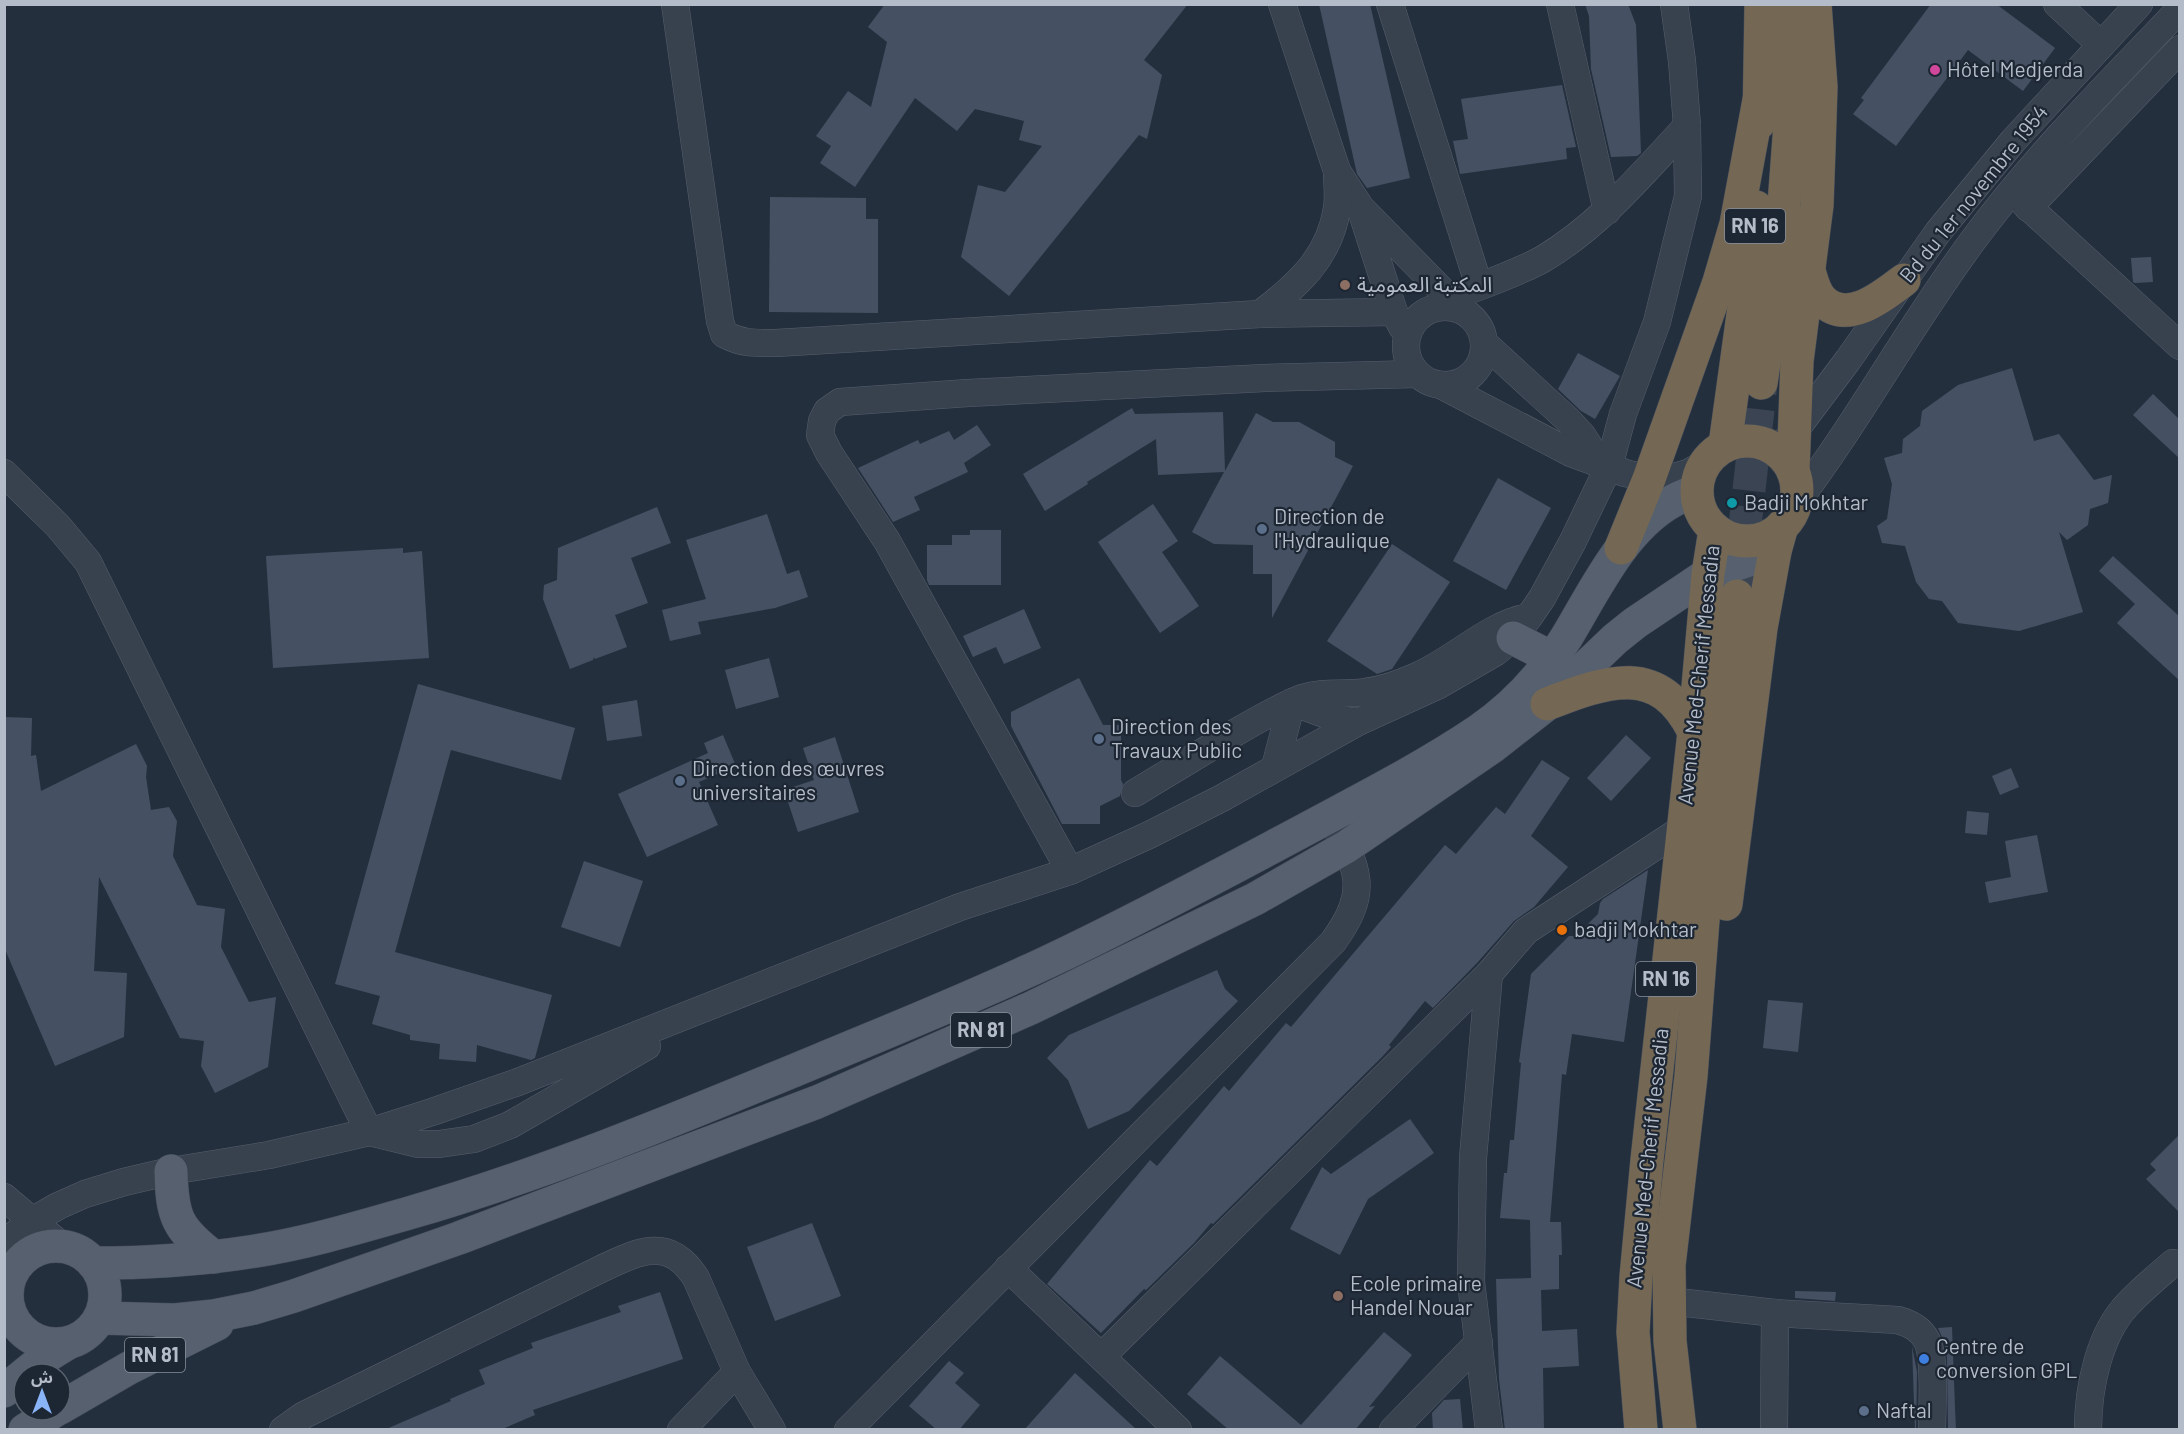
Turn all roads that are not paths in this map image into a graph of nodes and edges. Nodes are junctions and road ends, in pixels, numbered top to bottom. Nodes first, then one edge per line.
1 (675, 4) edge
2 (1282, 4) edge
3 (1390, 4) edge
4 (1560, 4) edge
5 (1674, 4) edge
6 (1761, 4) edge
7 (1787, 4) edge
8 (1815, 4) edge
9 (2057, 4) edge
10 (2139, 4) edge
11 (2180, 9) edge
12 (2101, 45) junction
13 (2180, 49) edge
14 (1759, 100) junction
15 (1687, 126) junction
16 (1337, 171) junction
17 (2020, 200) junction
18 (1361, 208) junction
19 (1607, 211) junction
20 (1809, 271) junction
21 (1904, 280) junction
22 (1479, 286) junction
23 (1456, 304) junction
24 (1394, 312) junction
25 (1260, 314) junction
26 (1406, 336) junction
27 (1484, 343) junction
28 (2180, 346) edge
29 (1416, 374) junction
30 (1761, 383) tunnel mouth
31 (1441, 385) junction
32 (1788, 451) junction
33 (1604, 464) junction
34 (1708, 467) junction
35 (4, 473) edge
36 (1649, 479) junction
37 (1784, 528) junction
38 (1715, 530) junction
39 (1621, 548) junction
40 (1708, 574) junction
41 (1737, 596) tunnel mouth
42 (1521, 627) junction
43 (1552, 658) junction
44 (1292, 702) junction
45 (1547, 704) junction
46 (1358, 722) junction
47 (1694, 732) junction
48 (1275, 767) junction
49 (1135, 793) dead end
50 (1330, 816) junction
51 (1682, 829) junction
52 (1346, 847) junction
53 (1070, 871) junction
54 (1489, 974) junction
55 (730, 998) junction
56 (1691, 1076) junction
57 (369, 1132) junction
58 (171, 1171) junction
59 (4, 1197) edge
60 (32, 1221) junction
61 (4, 1243) edge
62 (62, 1246) junction
63 (214, 1257) junction
64 (93, 1263) junction
65 (2173, 1263) dead end
66 (1008, 1268) junction
67 (1669, 1301) junction
68 (6, 1306) edge
69 (254, 1308) junction
70 (1775, 1313) junction
71 (99, 1318) junction
72 (1479, 1342) junction
73 (68, 1343) junction
74 (1102, 1356) junction
75 (737, 1372) junction
76 (4, 1391) edge
77 (72, 1401) edge
78 (283, 1430) edge
79 (681, 1430) edge
80 (772, 1430) edge
81 (848, 1430) edge
82 (1178, 1430) edge
83 (1393, 1430) edge
84 (1489, 1430) edge
85 (1641, 1430) edge
86 (1680, 1430) edge
87 (1774, 1430) edge
88 (1932, 1430) edge
89 (2088, 1430) edge

1 - 25 street
2 - 16 street
3 - 22 street
4 - 19 street
5 - 15 street
6 - 14 highway, RN 16
7 - 30 highway, RN 16
8 - 20 highway
9 - 12 street
10 - 12 street, Bd du 1er novembre 1954
11 - 17 street
12 - 21 street, Bd du 1er novembre 1954
13 - 17 street
14 - 34 highway, RN 16
14 - 36 highway
15 - 19 street
15 - 33 street
16 - 18 street
16 - 25 street
17 - 28 street
17 - 37 street
18 - 23 street
18 - 24 street
19 - 22 street
20 - 21 highway
20 - 32 highway
21 - 32 street, Bd du 1er novembre 1954
22 - 23 street
23 - 26 street
23 - 27 street
24 - 25 street
24 - 26 street
26 - 29 street
27 - 31 street
27 - 33 street
29 - 31 street
29 - 53 street
31 - 33 street
32 - 34 highway
32 - 37 highway
33 - 36 street
33 - 42 street
34 - 36 street
34 - 38 highway
34 - 39 main road, RN 81
35 - 57 street
36 - 39 highway
37 - 38 highway
37 - 40 main road, RN 81
37 - 56 highway
38 - 40 highway, Avenue Med-Cherif Messadia / RN 16
39 - 43 main road, RN 81
40 - 45 main road, RN 81
40 - 47 highway, Avenue Med-Cherif Messadia / RN 16
41 - 56 highway, RN 16
42 - 43 main road
42 - 44 street
42 - 46 street
43 - 50 main road, RN 81
44 - 46 street
44 - 48 street
44 - 49 street
45 - 47 highway
45 - 52 main road, RN 81
46 - 48 street
47 - 51 highway, Avenue Med-Cherif Messadia / RN 16
48 - 53 street
50 - 52 street
50 - 63 main road, RN 81
51 - 54 street
51 - 85 highway, Avenue Med-Cherif Messadia / RN 16
52 - 66 street
52 - 69 main road, RN 81
53 - 55 street
54 - 72 street
54 - 74 street
55 - 57 street
55 - 57 street
56 - 67 highway, Avenue Med-Cherif Messadia / RN 16
57 - 58 street
58 - 60 street
58 - 63 main road
59 - 60 street
60 - 61 street
60 - 62 street
62 - 64 main road
62 - 68 main road
63 - 64 main road, RN 81
64 - 71 main road
65 - 89 street
66 - 74 street
66 - 81 street
67 - 70 street
67 - 86 highway, Avenue Med-Cherif Messadia / RN 16
68 - 73 main road
69 - 71 main road, RN 81
69 - 77 main road, RN 81
70 - 87 street
70 - 88 street
71 - 73 main road
72 - 83 street
72 - 84 street
73 - 76 main road
74 - 82 street
75 - 78 street
75 - 79 street
75 - 80 street

